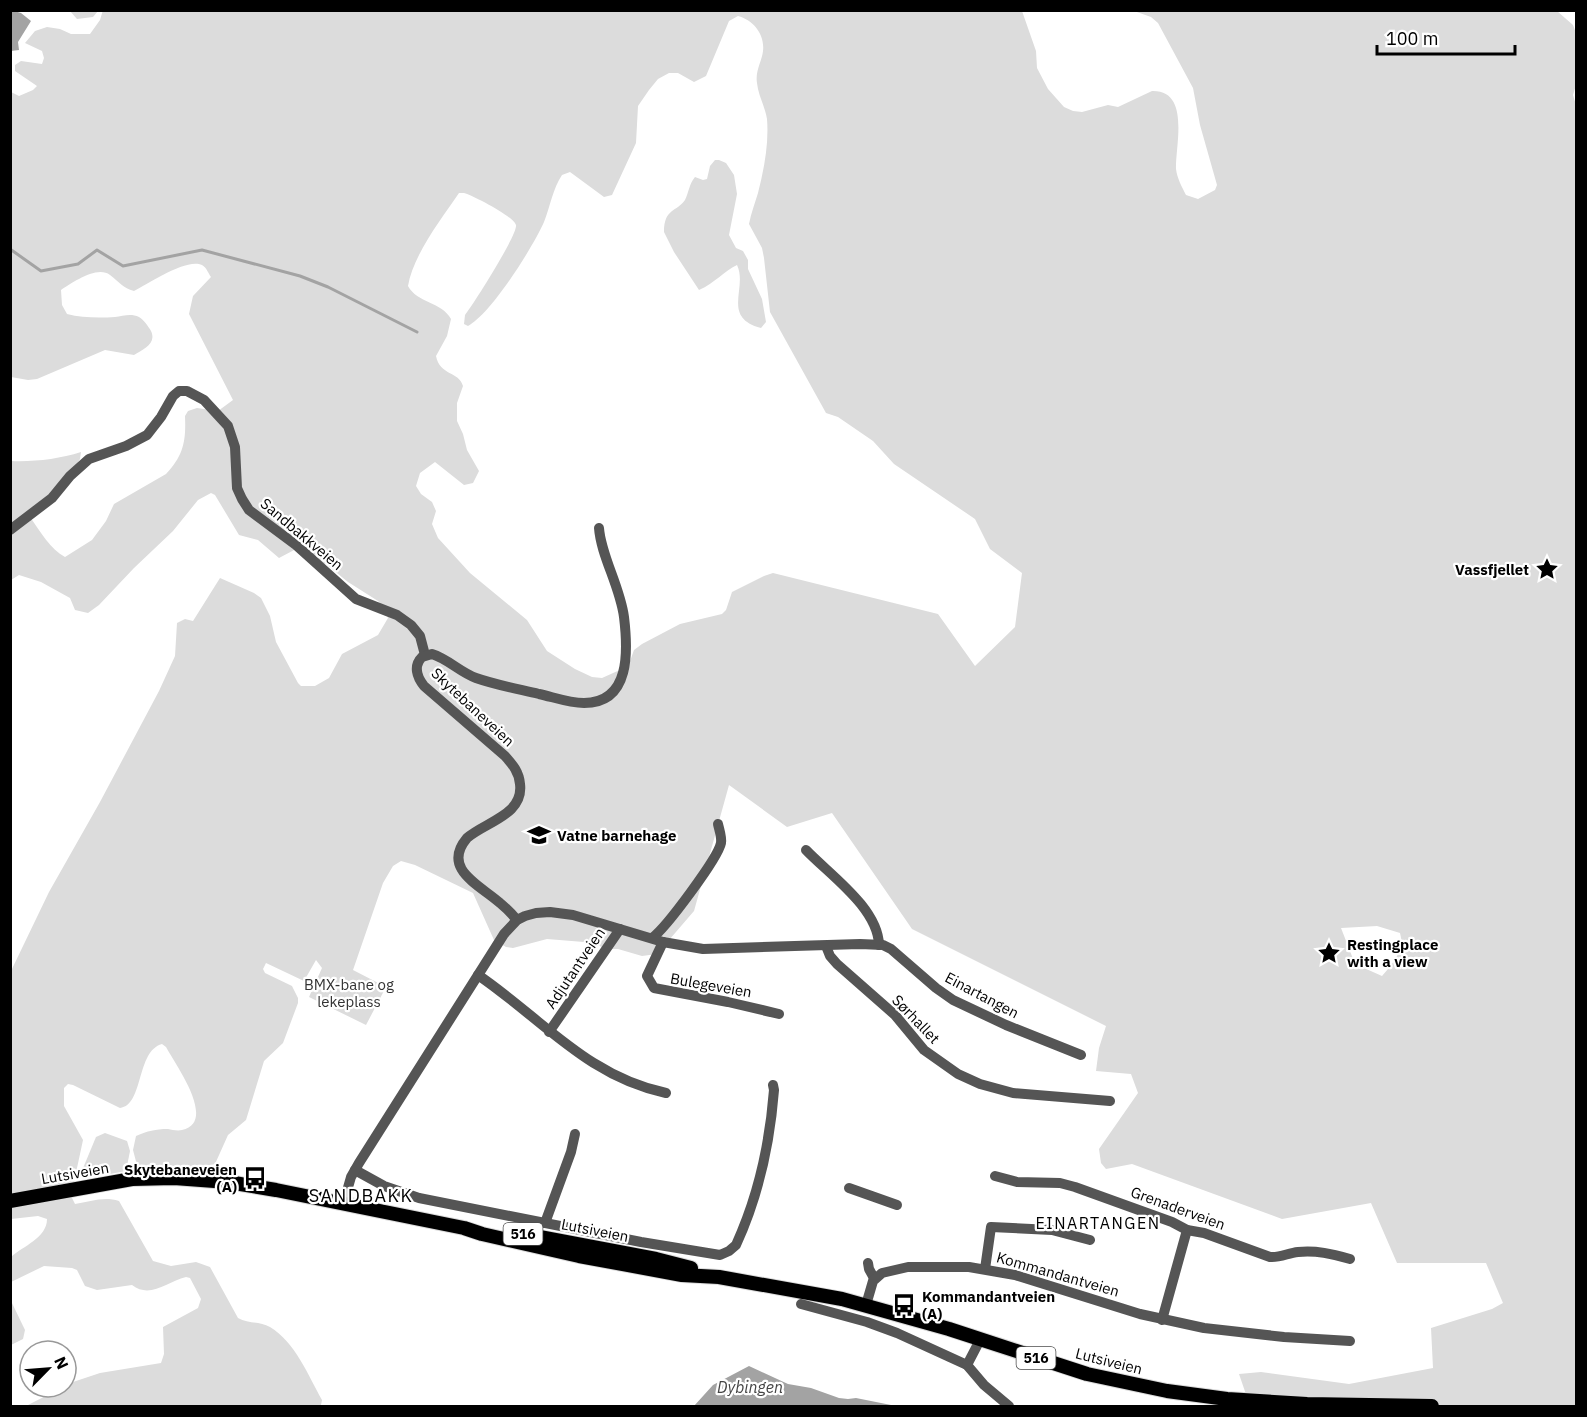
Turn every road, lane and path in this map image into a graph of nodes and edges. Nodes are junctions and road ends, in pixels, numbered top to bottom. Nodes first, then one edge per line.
1 (599, 528) dead end
2 (10, 530) edge
3 (425, 655) junction
4 (718, 824) dead end
5 (806, 850) dead end
6 (517, 920) junction
7 (620, 929) junction
8 (657, 940) junction
9 (879, 945) junction
10 (826, 946) junction
11 (478, 975) junction
12 (779, 1014) dead end
13 (549, 1032) junction
14 (1081, 1055) dead end
15 (773, 1085) dead end
16 (666, 1093) dead end
17 (1110, 1101) dead end
18 (575, 1134) dead end
19 (355, 1170) junction
20 (996, 1176) dead end
21 (849, 1188) dead end
22 (10, 1201) edge
23 (343, 1205) junction
24 (897, 1205) dead end
25 (545, 1223) junction
26 (1187, 1230) junction
27 (1090, 1240) dead end
28 (1350, 1259) dead end
29 (868, 1263) dead end
30 (985, 1269) junction
31 (874, 1278) junction
32 (801, 1304) dead end
33 (866, 1305) junction
34 (1162, 1320) junction
35 (980, 1340) junction
36 (1350, 1341) dead end
37 (967, 1365) junction
38 (1009, 1407) edge
39 (1431, 1407) edge

1 - 3 street, Skytebaneveien
2 - 3 street, Sandbakkveien
3 - 6 street, Skytebaneveien
4 - 8 street
5 - 9 street
6 - 7 street
6 - 11 street
7 - 8 street
7 - 13 street, Adjutantveien
8 - 10 street
8 - 12 street, Bulegeveien
9 - 10 street
9 - 14 street, Einartangen
10 - 17 street, Sørhallet
11 - 13 street
11 - 19 street
13 - 16 street, Adjutantveien
15 - 25 street
18 - 25 street
19 - 23 street
19 - 25 street
20 - 26 street, Grenaderveien
21 - 24 street
22 - 23 main road, Lutsiveien / 516
23 - 33 main road, Lutsiveien / 516
26 - 28 street, Grenaderveien
26 - 34 street
27 - 30 street, Kommandantveien
29 - 31 street
30 - 31 street, Kommandantveien
30 - 34 street, Kommandantveien
31 - 33 street
32 - 37 street
33 - 35 main road, Lutsiveien / 516
34 - 36 street, Kommandantveien
35 - 37 street
35 - 39 main road, Lutsiveien / 516
37 - 38 street

